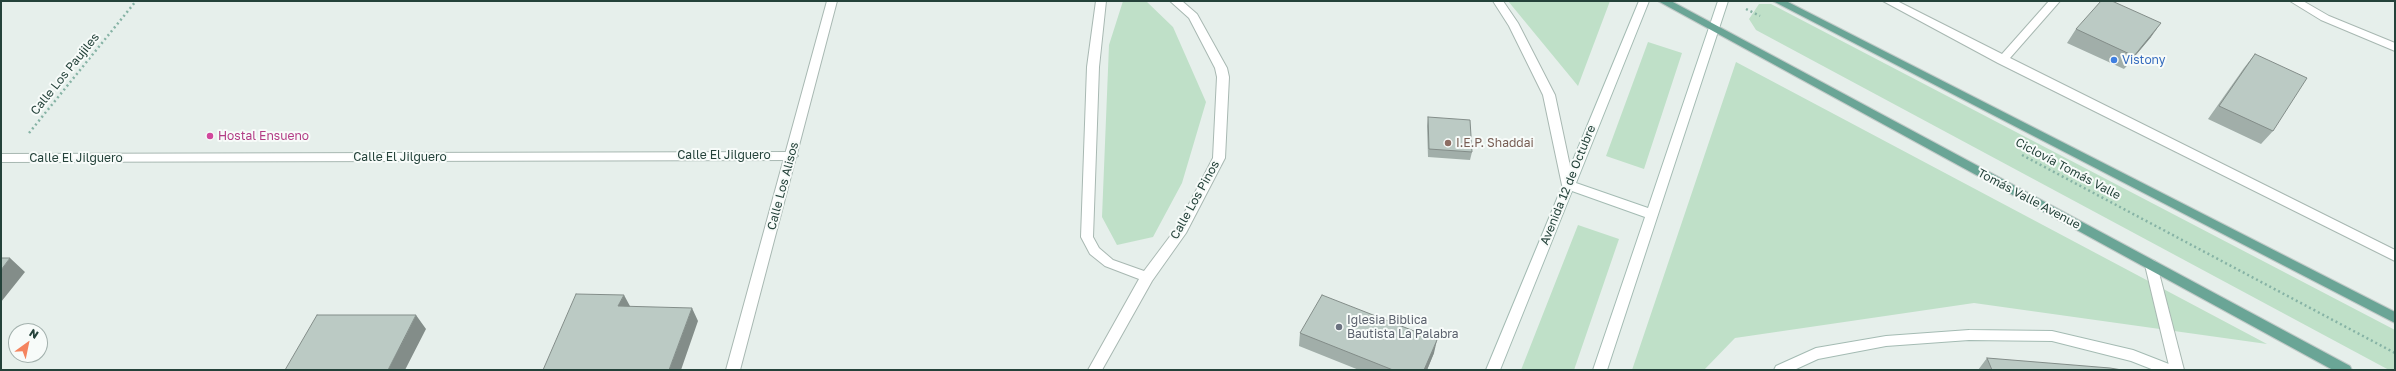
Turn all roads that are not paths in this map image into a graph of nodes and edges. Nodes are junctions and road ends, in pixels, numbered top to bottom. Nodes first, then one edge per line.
1 (832, 1) edge
2 (1101, 1) edge
3 (1175, 1) edge
4 (1498, 1) edge
5 (1644, 1) edge
6 (1663, 1) edge
7 (1723, 1) edge
8 (1778, 1) edge
9 (1888, 1) edge
10 (2055, 1) edge
11 (2294, 1) edge
12 (1714, 28) junction
13 (2395, 47) edge
14 (2002, 60) junction
15 (792, 156) junction
16 (5, 158) edge
17 (1568, 185) junction
18 (1650, 214) junction
19 (2395, 256) edge
20 (2151, 265) junction
21 (1147, 277) junction
22 (2395, 318) edge
23 (733, 370) edge
24 (1095, 370) edge
25 (1493, 370) edge
26 (1600, 370) edge
27 (1780, 370) edge
28 (2169, 370) edge
29 (2177, 370) edge
30 (2344, 370) edge

1 - 15 street, Calle Los Alisos
2 - 21 street
3 - 21 street, Calle Los Pinos
4 - 17 street
5 - 17 street, Avenida 12 de Octubre
6 - 12 main road, Tomás Valle Avenue
7 - 12 street
8 - 22 main road
9 - 14 street
10 - 14 street
11 - 13 street
12 - 18 street
12 - 20 main road, Tomás Valle Avenue
14 - 19 street
15 - 16 street, Calle El Jilguero
15 - 23 street, Calle Los Alisos
17 - 18 street
17 - 25 street, Avenida 12 de Octubre
18 - 26 street
20 - 29 street
20 - 30 main road, Tomás Valle Avenue
21 - 24 street, Calle Los Pinos
27 - 28 street

